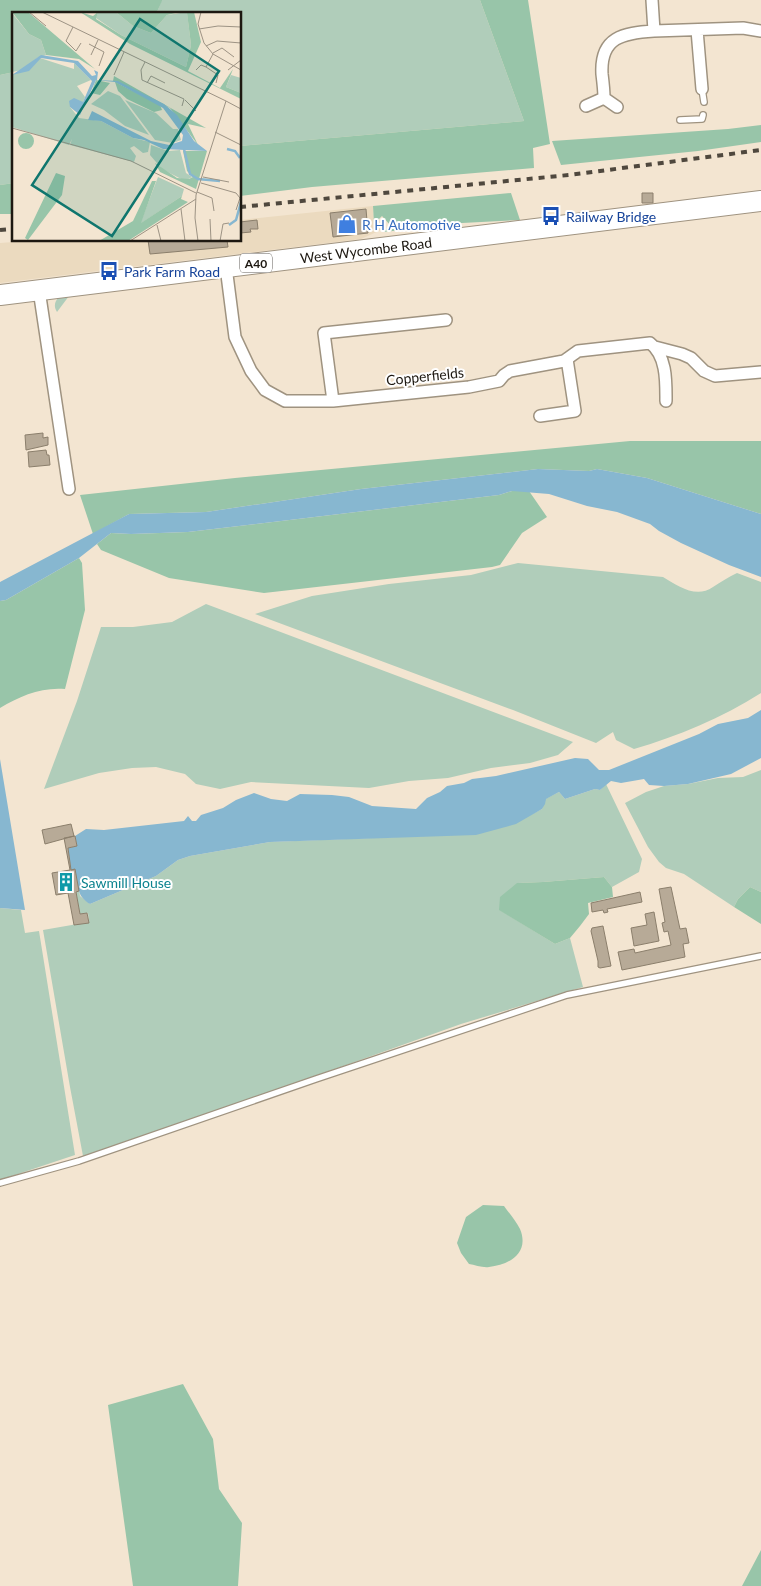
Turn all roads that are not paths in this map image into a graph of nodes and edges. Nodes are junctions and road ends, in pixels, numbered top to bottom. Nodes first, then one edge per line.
1 (652, 0) edge
2 (697, 30) junction
3 (654, 31) junction
4 (761, 31) edge
5 (702, 89) joint
6 (604, 98) junction
7 (704, 102) dead end
8 (586, 106) dead end
9 (617, 107) dead end
10 (703, 115) dead end
11 (680, 120) dead end
12 (761, 201) edge
13 (226, 267) junction
14 (39, 290) junction
15 (0, 295) edge
16 (446, 320) dead end
17 (656, 347) junction
18 (567, 359) junction
19 (761, 372) edge
20 (333, 401) junction
21 (666, 401) dead end
22 (540, 416) dead end
23 (69, 489) dead end
24 (761, 956) edge
25 (0, 1183) edge

1 - 3 street
2 - 3 street
2 - 4 street
2 - 5 street
3 - 6 street
5 - 7 lane
6 - 8 street
6 - 9 street
10 - 11 lane
12 - 13 highway, West Wycombe Road / A40
13 - 14 highway, West Wycombe Road / A40
13 - 20 street, Copperfields
14 - 15 highway, West Wycombe Road / A40
14 - 23 street
16 - 20 street
17 - 18 street, Copperfields
17 - 19 street, Copperfields
17 - 21 street
18 - 20 street, Copperfields
18 - 22 street
24 - 25 lane

